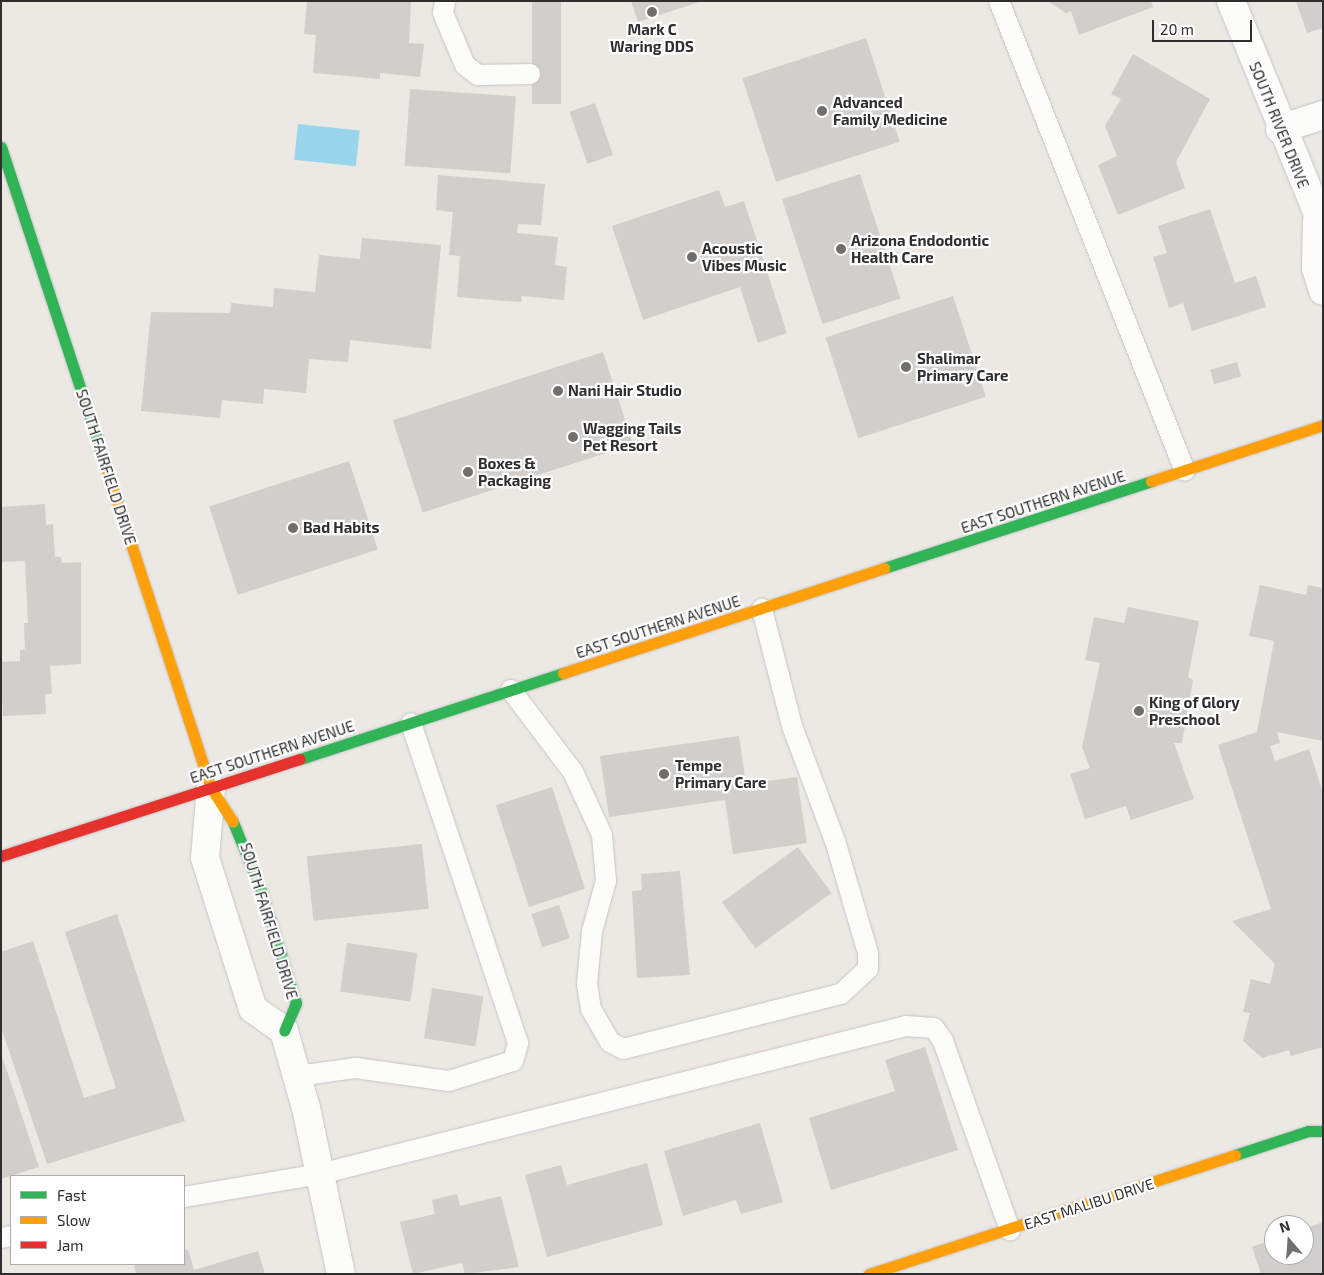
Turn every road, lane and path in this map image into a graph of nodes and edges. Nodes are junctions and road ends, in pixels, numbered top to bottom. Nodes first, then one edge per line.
1 (444, 1) edge
2 (1000, 1) edge
3 (1231, 1) edge
4 (530, 74) dead end
5 (1323, 115) edge
6 (1280, 129) junction
7 (1, 147) edge
8 (1320, 223) edge
9 (1323, 291) edge
10 (1323, 425) edge
11 (1186, 471) junction
12 (762, 609) junction
13 (511, 690) junction
14 (411, 723) junction
15 (211, 788) junction
16 (1, 856) edge
17 (284, 1032) junction
18 (297, 1076) junction
19 (1318, 1128) edge
20 (320, 1174) junction
21 (185, 1196) edge
22 (1010, 1230) junction
23 (341, 1274) edge
24 (869, 1274) edge

1 - 4 lane
2 - 11 lane
3 - 6 street, SOUTH RIVER DRIVE
5 - 6 street
6 - 8 street, SOUTH RIVER DRIVE
7 - 15 street, SOUTH FAIRFIELD DRIVE
8 - 9 street, SOUTH RIVER DRIVE
10 - 11 street, EAST SOUTHERN AVENUE
11 - 12 street, EAST SOUTHERN AVENUE
12 - 13 street, EAST SOUTHERN AVENUE
12 - 13 lane
13 - 14 street, EAST SOUTHERN AVENUE
14 - 15 street, EAST SOUTHERN AVENUE
14 - 18 lane
15 - 16 street, EAST SOUTHERN AVENUE
15 - 17 street, SOUTH FAIRFIELD DRIVE
15 - 17 street, SOUTH FAIRFIELD DRIVE
17 - 18 street
18 - 20 street
19 - 22 street, EAST MALIBU DRIVE
20 - 21 lane
20 - 22 lane
20 - 23 street
22 - 24 street, EAST MALIBU DRIVE

